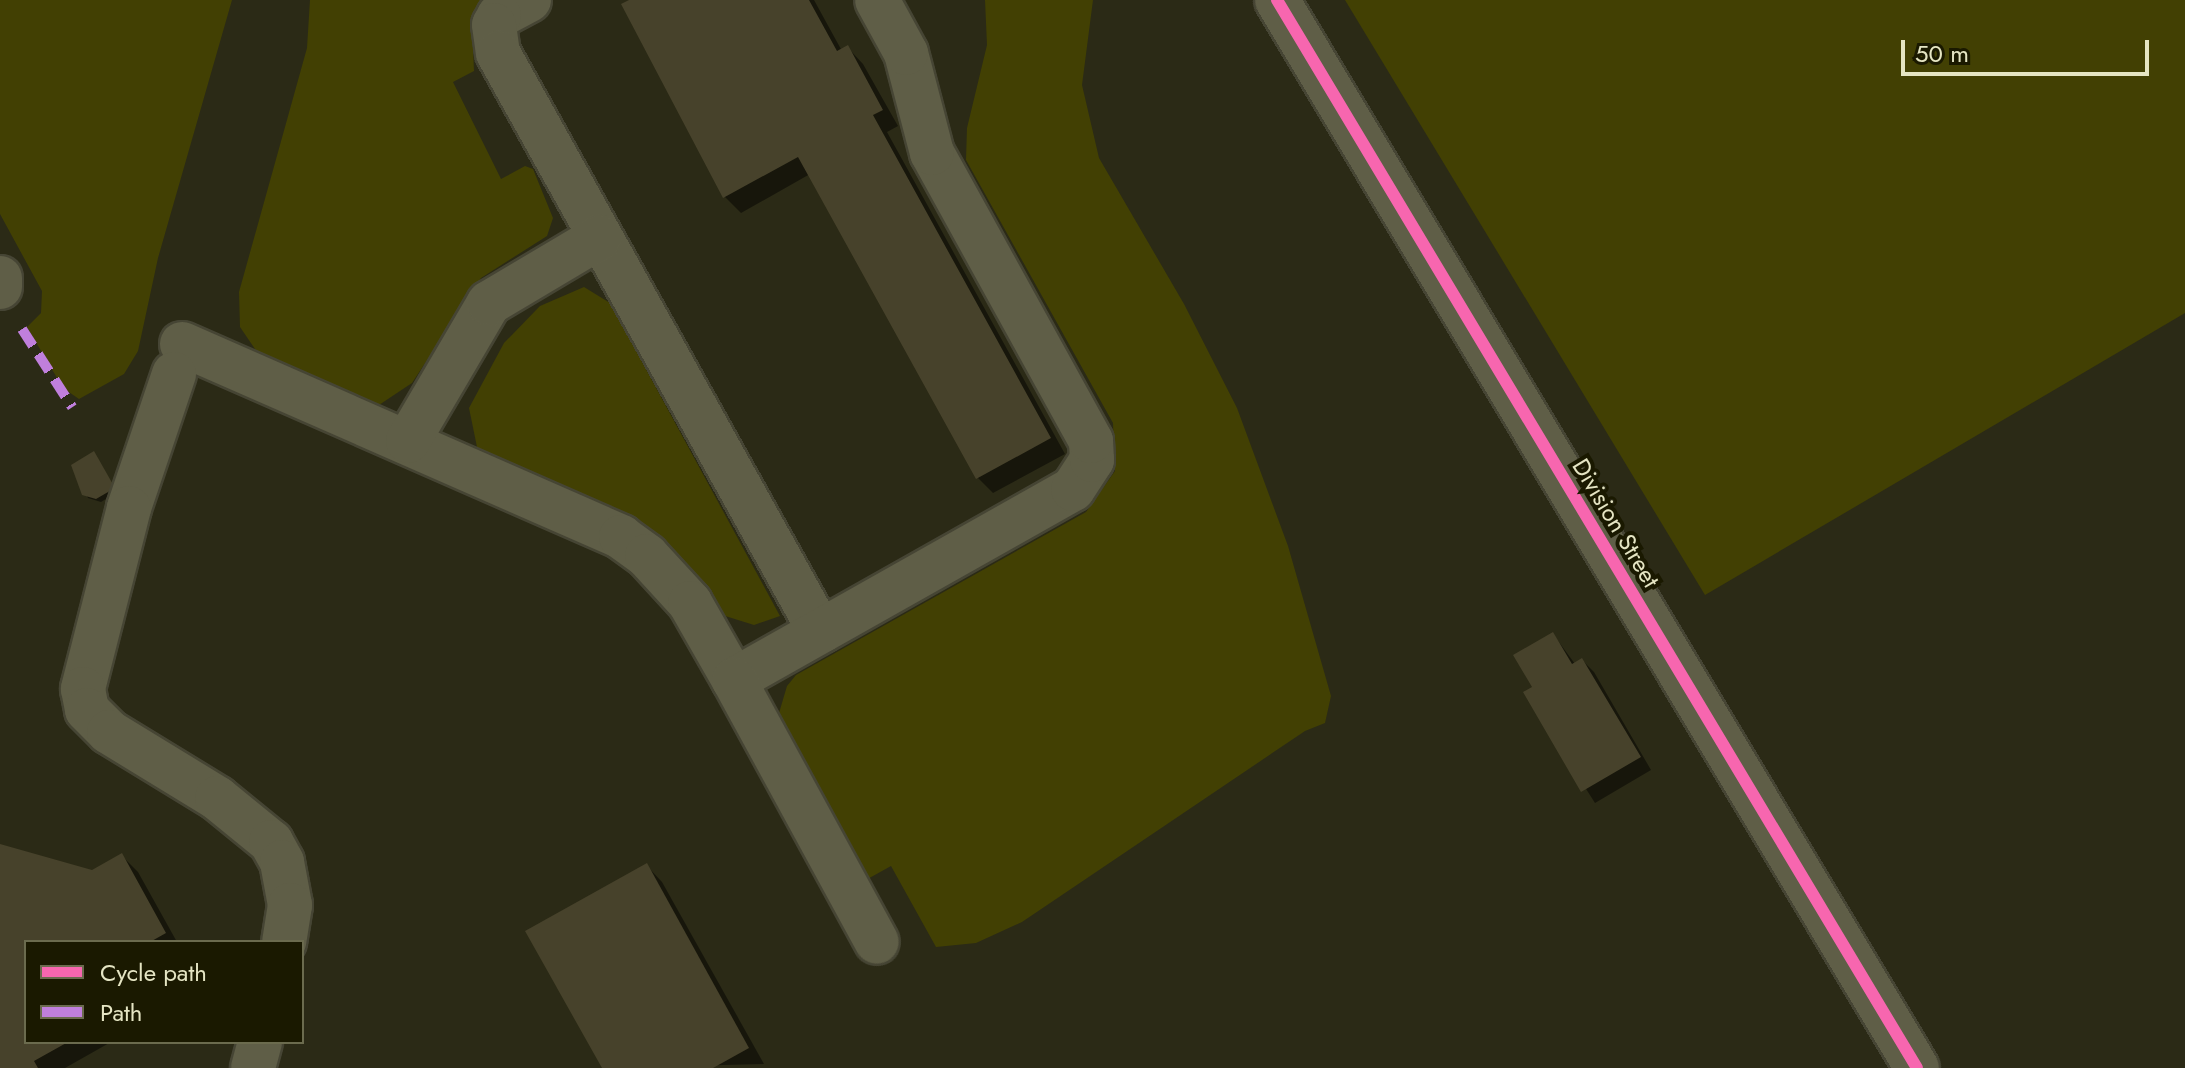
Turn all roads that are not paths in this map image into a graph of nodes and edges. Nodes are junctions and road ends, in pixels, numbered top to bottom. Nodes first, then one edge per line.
1 (529, 0) edge
2 (877, 0) edge
3 (1277, 0) edge
4 (600, 237) junction
5 (0, 278) edge
6 (0, 287) edge
7 (408, 441) junction
8 (820, 631) junction
9 (734, 680) junction
10 (284, 940) edge
11 (877, 942) dead end
12 (259, 1044) edge
13 (253, 1068) edge
14 (1917, 1068) edge

1 - 4 street
2 - 8 street
3 - 14 street, Division Street
4 - 7 street
4 - 8 street
5 - 6 street
7 - 9 street
7 - 10 street
8 - 9 street
9 - 11 street
12 - 13 street

